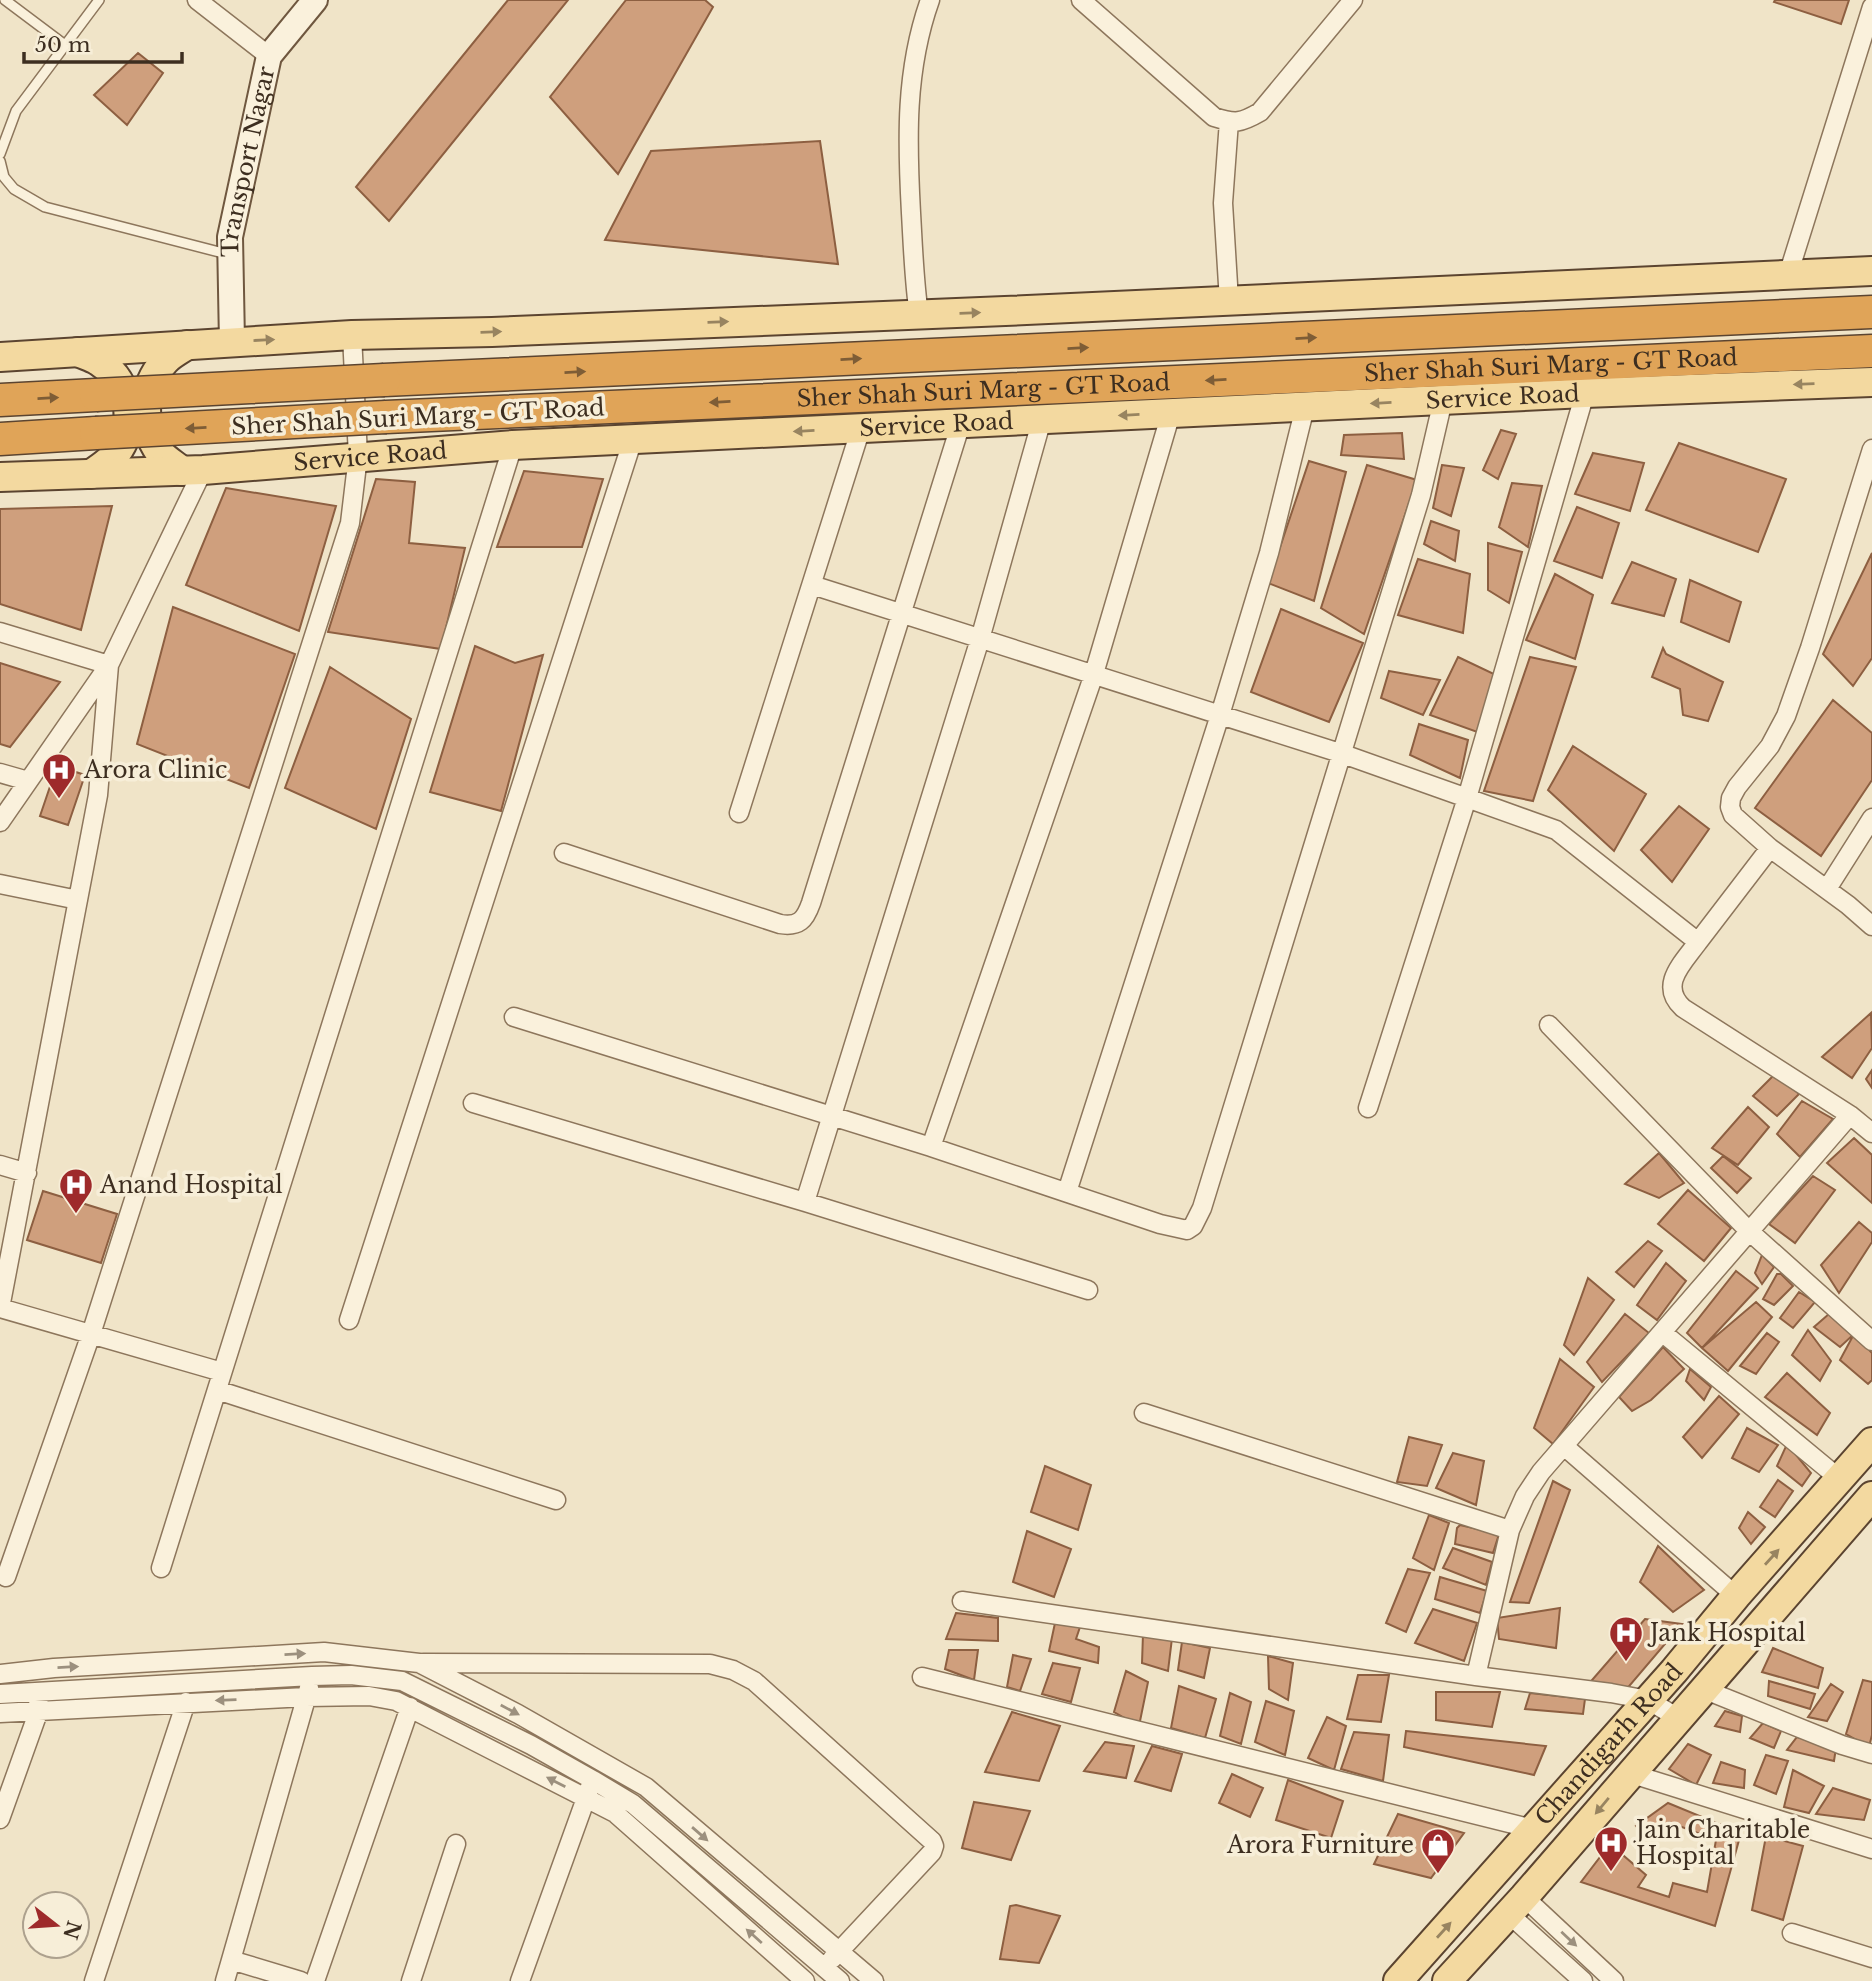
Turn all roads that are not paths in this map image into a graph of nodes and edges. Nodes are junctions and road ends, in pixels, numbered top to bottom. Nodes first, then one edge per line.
1 (5, 0) edge
2 (99, 0) edge
3 (197, 0) edge
4 (315, 0) edge
5 (930, 0) edge
6 (1081, 0) edge
7 (1353, 0) edge
8 (1872, 7) edge
9 (65, 45) junction
10 (269, 55) junction
11 (1228, 121) junction
12 (0, 154) edge
13 (0, 160) edge
14 (230, 254) junction
15 (1872, 271) edge
16 (1788, 275) junction
17 (1229, 301) junction
18 (1872, 312) edge
19 (919, 315) junction
20 (352, 335) junction
21 (232, 342) junction
22 (187, 345) junction
23 (1872, 351) edge
24 (78, 352) junction
25 (0, 357) edge
26 (1872, 382) edge
27 (1585, 393) junction
28 (0, 400) edge
29 (1443, 400) junction
30 (1305, 407) junction
31 (1171, 413) junction
32 (1042, 419) junction
33 (961, 423) junction
34 (861, 428) junction
35 (0, 439) edge
36 (633, 439) junction
37 (513, 445) junction
38 (1872, 449) edge
39 (358, 456) junction
40 (192, 471) junction
41 (91, 474) junction
42 (0, 477) edge
43 (812, 585) junction
44 (902, 614) junction
45 (0, 632) edge
46 (980, 639) junction
47 (108, 665) junction
48 (1093, 677) junction
49 (1220, 715) junction
50 (1343, 754) junction
51 (0, 773) edge
52 (28, 781) junction
53 (1467, 798) junction
54 (739, 813) dead end
55 (1872, 818) edge
56 (0, 822) edge
57 (1770, 848) junction
58 (564, 853) dead end
59 (0, 884) edge
60 (1827, 889) junction
61 (78, 900) junction
62 (1872, 926) edge
63 (1698, 942) junction
64 (514, 1017) dead end
65 (1549, 1025) dead end
66 (473, 1103) dead end
67 (1368, 1108) dead end
68 (1850, 1115) junction
69 (830, 1116) junction
70 (1872, 1133) edge
71 (931, 1147) junction
72 (0, 1165) edge
73 (27, 1173) junction
74 (1067, 1192) junction
75 (805, 1202) junction
76 (1749, 1231) junction
77 (1088, 1290) dead end
78 (0, 1308) edge
79 (349, 1320) dead end
80 (1663, 1333) junction
81 (92, 1334) junction
82 (1872, 1342) edge
83 (222, 1372) junction
84 (216, 1390) junction
85 (1144, 1413) dead end
86 (1872, 1442) edge
87 (1564, 1446) junction
88 (1841, 1480) junction
89 (1872, 1496) edge
90 (556, 1500) dead end
91 (1510, 1530) junction
92 (161, 1567) dead end
93 (6, 1577) dead end
94 (1736, 1596) junction
95 (962, 1601) dead end
96 (412, 1661) junction
97 (0, 1674) edge
98 (312, 1676) junction
99 (1476, 1676) junction
100 (922, 1677) dead end
101 (402, 1681) junction
102 (1703, 1689) junction
103 (38, 1690) junction
104 (0, 1694) edge
105 (306, 1697) junction
106 (1648, 1700) junction
107 (186, 1702) junction
108 (403, 1704) junction
109 (38, 1710) junction
110 (0, 1713) edge
111 (1678, 1718) junction
112 (1872, 1754) edge
113 (1629, 1773) junction
114 (593, 1780) junction
115 (586, 1798) junction
116 (1, 1816) edge
117 (1533, 1829) junction
118 (456, 1844) dead end
119 (1872, 1849) edge
120 (1516, 1906) junction
121 (1792, 1933) dead end
122 (839, 1952) junction
123 (1872, 1958) edge
124 (231, 1960) junction
125 (824, 1967) junction
126 (94, 1981) edge
127 (225, 1981) edge
128 (301, 1981) edge
129 (315, 1981) edge
130 (411, 1981) edge
131 (520, 1981) edge
132 (808, 1981) edge
133 (840, 1981) edge
134 (874, 1981) edge
135 (1398, 1981) edge
136 (1447, 1981) edge
137 (1583, 1981) edge
138 (1614, 1981) edge

1 - 9 lane
2 - 9 lane
3 - 10 street
4 - 10 street, Transport Nagar
5 - 19 street
6 - 11 street
7 - 11 street
8 - 16 street
9 - 12 lane
10 - 14 street, Transport Nagar
11 - 17 street
13 - 14 lane
14 - 21 street, Transport Nagar
15 - 16 main road
16 - 17 main road
19 -> 17 main road
28 -> 18 highway, Sher Shah Suri Marg - GT Road, bridge
20 -> 19 main road
21 -> 20 main road
20 - 39 street
21 - 22 main road
22 - 24 main road
22 - 40 main road
23 -> 35 highway, Sher Shah Suri Marg - GT Road, bridge
24 - 25 main road
24 - 41 main road
26 -> 27 main road, Service Road
27 - 29 main road, Service Road
27 - 53 street
29 -> 30 main road, Service Road
29 - 50 street
30 - 31 main road, Service Road
30 - 49 street
31 -> 32 main road, Service Road
31 - 48 street
32 - 33 main road, Service Road
32 - 46 street
33 - 34 main road, Service Road
33 - 44 street
34 -> 36 main road, Service Road
34 - 43 street
36 - 37 main road, Service Road
36 - 79 street
37 - 39 main road, Service Road
37 - 83 street
38 - 57 street
39 - 40 main road, Service Road
39 - 81 street
40 - 41 main road, Service Road
40 - 47 street
41 - 42 main road, Service Road
43 - 44 street
43 - 54 street
44 - 46 street
44 - 58 street
45 - 47 street
46 - 48 street
46 - 69 street
47 - 52 street
47 - 61 street
48 - 49 street
48 - 71 street
49 - 50 street
49 - 74 street
50 - 53 street
50 - 74 street
51 - 52 street
52 - 56 street
53 - 63 street
53 - 67 street
55 - 60 street
57 - 60 street
57 - 63 street
59 - 61 street
60 - 62 street
61 - 73 street
63 - 68 street
64 - 69 street
65 - 76 street
66 - 75 street
68 - 70 street
68 - 76 street
69 - 71 street
69 - 75 street
71 - 74 street
72 - 73 street
73 - 78 street
75 - 77 street
76 - 80 street
76 - 82 street
78 - 81 street
80 - 87 street
80 - 88 street
81 - 83 street
81 - 93 street
83 - 84 street
84 - 90 street
84 - 92 street
85 - 91 street
86 - 88 main road, Chandigarh Road
87 - 91 street
87 - 94 street
94 -> 88 main road, Chandigarh Road
89 - 102 main road, Chandigarh Road
91 - 99 street
94 - 106 main road, Chandigarh Road
95 - 99 street
97 -> 96 street
96 - 101 street
96 -> 122 street
96 - 122 street
98 - 101 street
98 - 103 street
98 - 105 street
99 - 106 street
100 - 117 street
101 - 108 street
101 - 114 street
102 - 111 main road, Chandigarh Road
102 - 112 street
103 - 104 street
103 - 109 street
105 -> 107 street
105 - 108 street
105 - 124 street
106 - 111 street
106 - 117 main road, Chandigarh Road
107 - 109 street
107 - 126 street
115 -> 108 street
108 - 129 street
109 - 110 street
109 - 116 street
111 - 113 main road, Chandigarh Road
113 - 119 street
113 -> 120 main road, Chandigarh Road
114 - 115 street
114 - 125 street
115 - 131 street
132 -> 115 street
135 -> 117 main road, Chandigarh Road
118 - 130 street
120 - 136 main road, Chandigarh Road
120 - 137 street
120 -> 138 street
121 - 123 street
122 - 125 street
122 - 134 street
124 - 127 street
124 - 128 street
125 - 132 street
125 - 133 street

